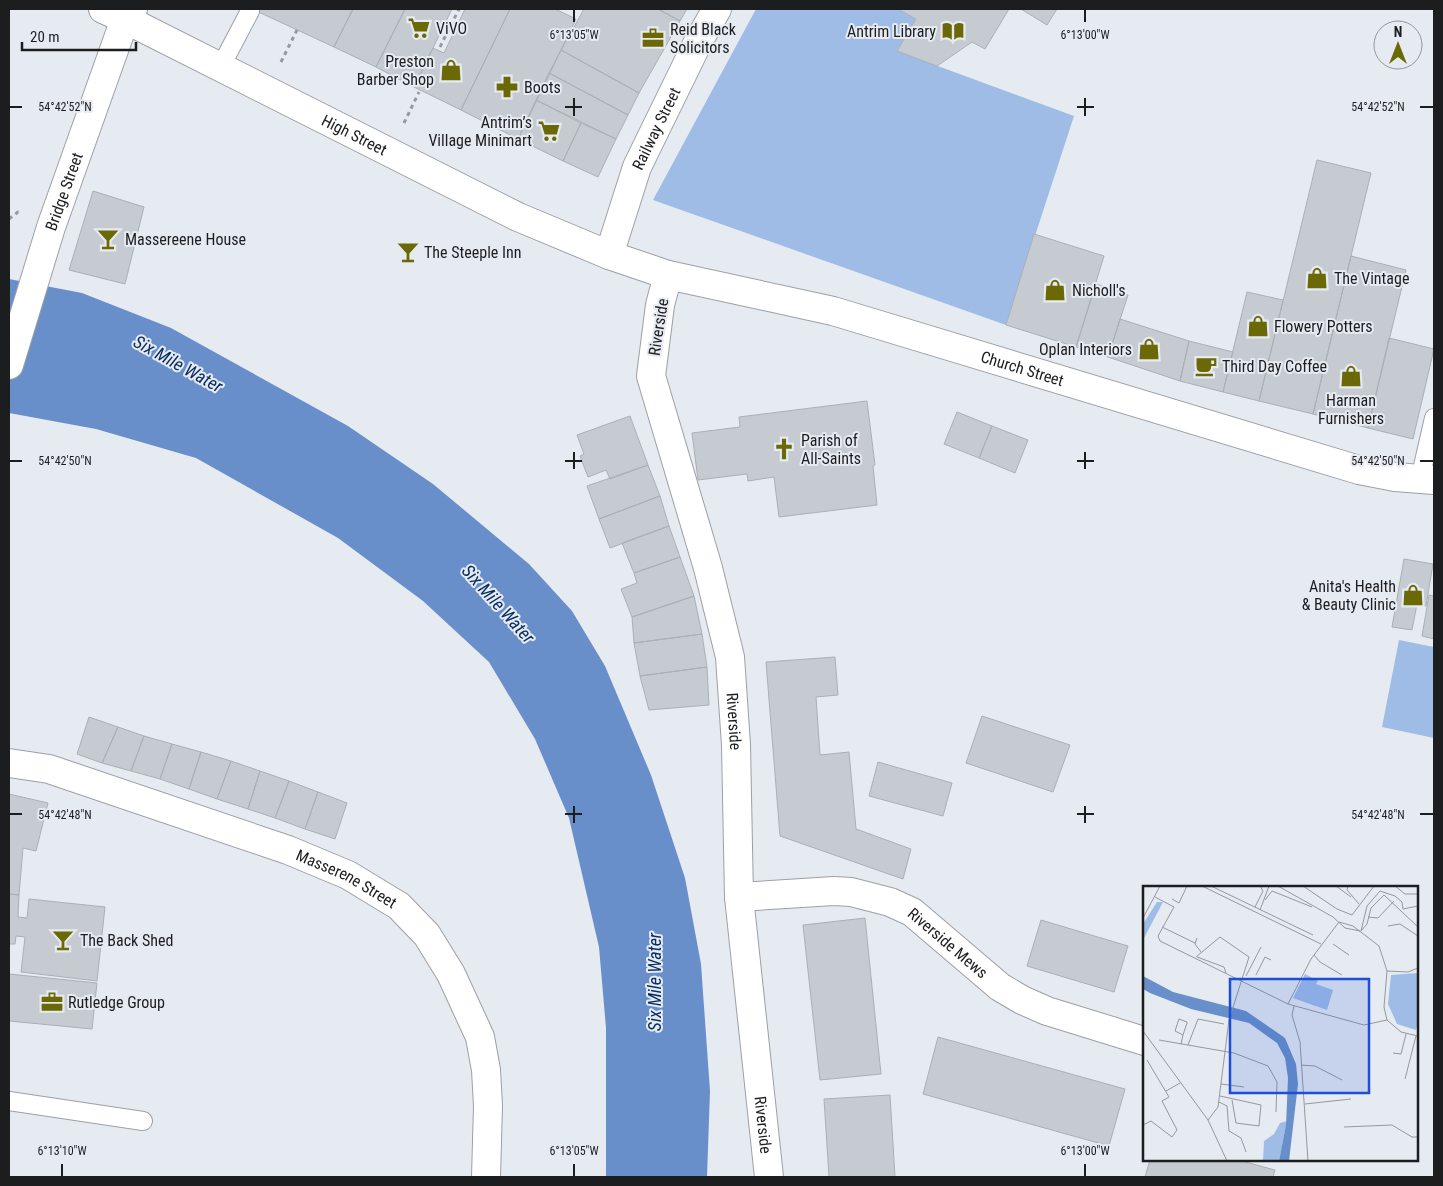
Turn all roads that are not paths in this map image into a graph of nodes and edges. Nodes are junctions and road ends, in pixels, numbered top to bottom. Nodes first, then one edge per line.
1 (713, 10) edge
2 (122, 11) edge
3 (250, 11) dead end
4 (220, 68) junction
5 (609, 255) junction
6 (668, 275) junction
7 (9, 365) edge
8 (1434, 418) edge
9 (1427, 479) edge
10 (9, 763) edge
11 (738, 897) junction
12 (1143, 1042) edge
13 (9, 1100) edge
14 (143, 1121) dead end
15 (486, 1177) edge
16 (769, 1177) edge

1 - 5 street, Railway Street
2 - 4 street, High Street
2 - 7 street, Bridge Street
3 - 4 lane
4 - 5 street, High Street
5 - 6 street, Church Street
6 - 9 street, Church Street
6 - 11 street, Riverside
8 - 9 lane
10 - 15 street, Masserene Street
11 - 12 street, Riverside Mews
11 - 16 street, Riverside
13 - 14 lane

